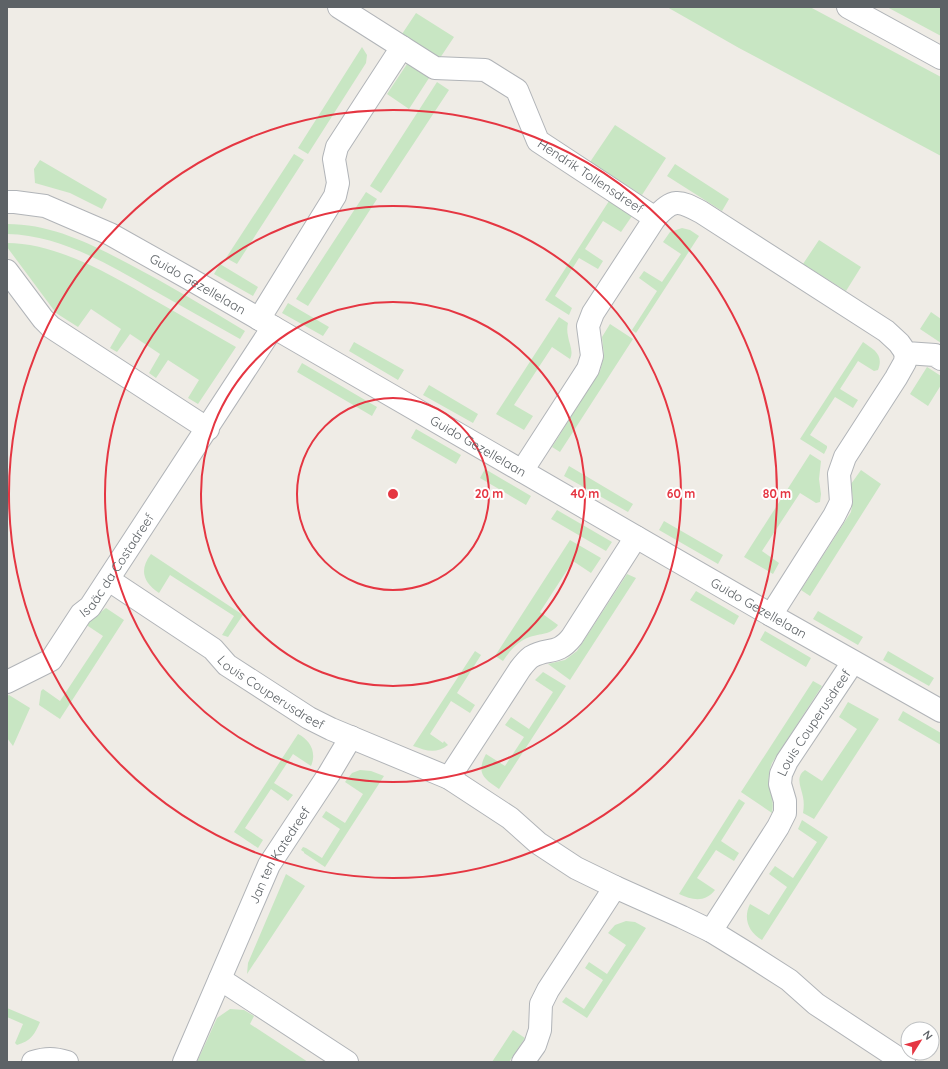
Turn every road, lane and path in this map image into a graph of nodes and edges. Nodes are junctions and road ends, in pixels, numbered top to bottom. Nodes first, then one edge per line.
1 (339, 7) edge
2 (848, 7) edge
3 (402, 47) junction
4 (941, 58) edge
5 (7, 202) edge
6 (655, 218) junction
7 (7, 271) edge
8 (266, 323) junction
9 (906, 353) junction
10 (941, 359) edge
11 (208, 429) junction
12 (522, 471) junction
13 (636, 537) junction
14 (109, 580) junction
15 (771, 615) junction
16 (853, 662) junction
17 (7, 682) edge
18 (941, 711) edge
19 (351, 737) junction
20 (450, 778) junction
21 (615, 887) junction
22 (711, 931) junction
23 (220, 978) junction
24 (33, 1062) edge
25 (67, 1062) edge
26 (184, 1062) edge
27 (347, 1062) edge
28 (523, 1062) edge
29 (904, 1062) edge

1 - 3 street, Hendrik Tollensdreef
2 - 4 street
3 - 6 street, Hendrik Tollensdreef
3 - 8 street
5 - 8 street, Guido Gezellelaan
6 - 9 street, Hendrik Tollensdreef
6 - 12 street, Hendrik Tollensdreef
7 - 11 street
8 - 11 street, Isaäc da Costadreef
8 - 12 street, Guido Gezellelaan
9 - 10 street
9 - 15 street
11 - 14 street, Isaäc da Costadreef
12 - 13 street, Guido Gezellelaan
13 - 15 street, Guido Gezellelaan
13 - 20 street
14 - 17 street, Isaäc da Costadreef
14 - 19 street, Louis Couperusdreef
15 - 16 street, Guido Gezellelaan
16 - 18 street, Guido Gezellelaan
16 - 22 street, Louis Couperusdreef
19 - 20 street, Louis Couperusdreef
19 - 23 street, Jan ten Katedreef
20 - 21 street, Louis Couperusdreef
21 - 22 street, Louis Couperusdreef
21 - 28 street
22 - 29 street, Louis Couperusdreef
23 - 26 street, Jan ten Katedreef
23 - 27 street
24 - 25 street

